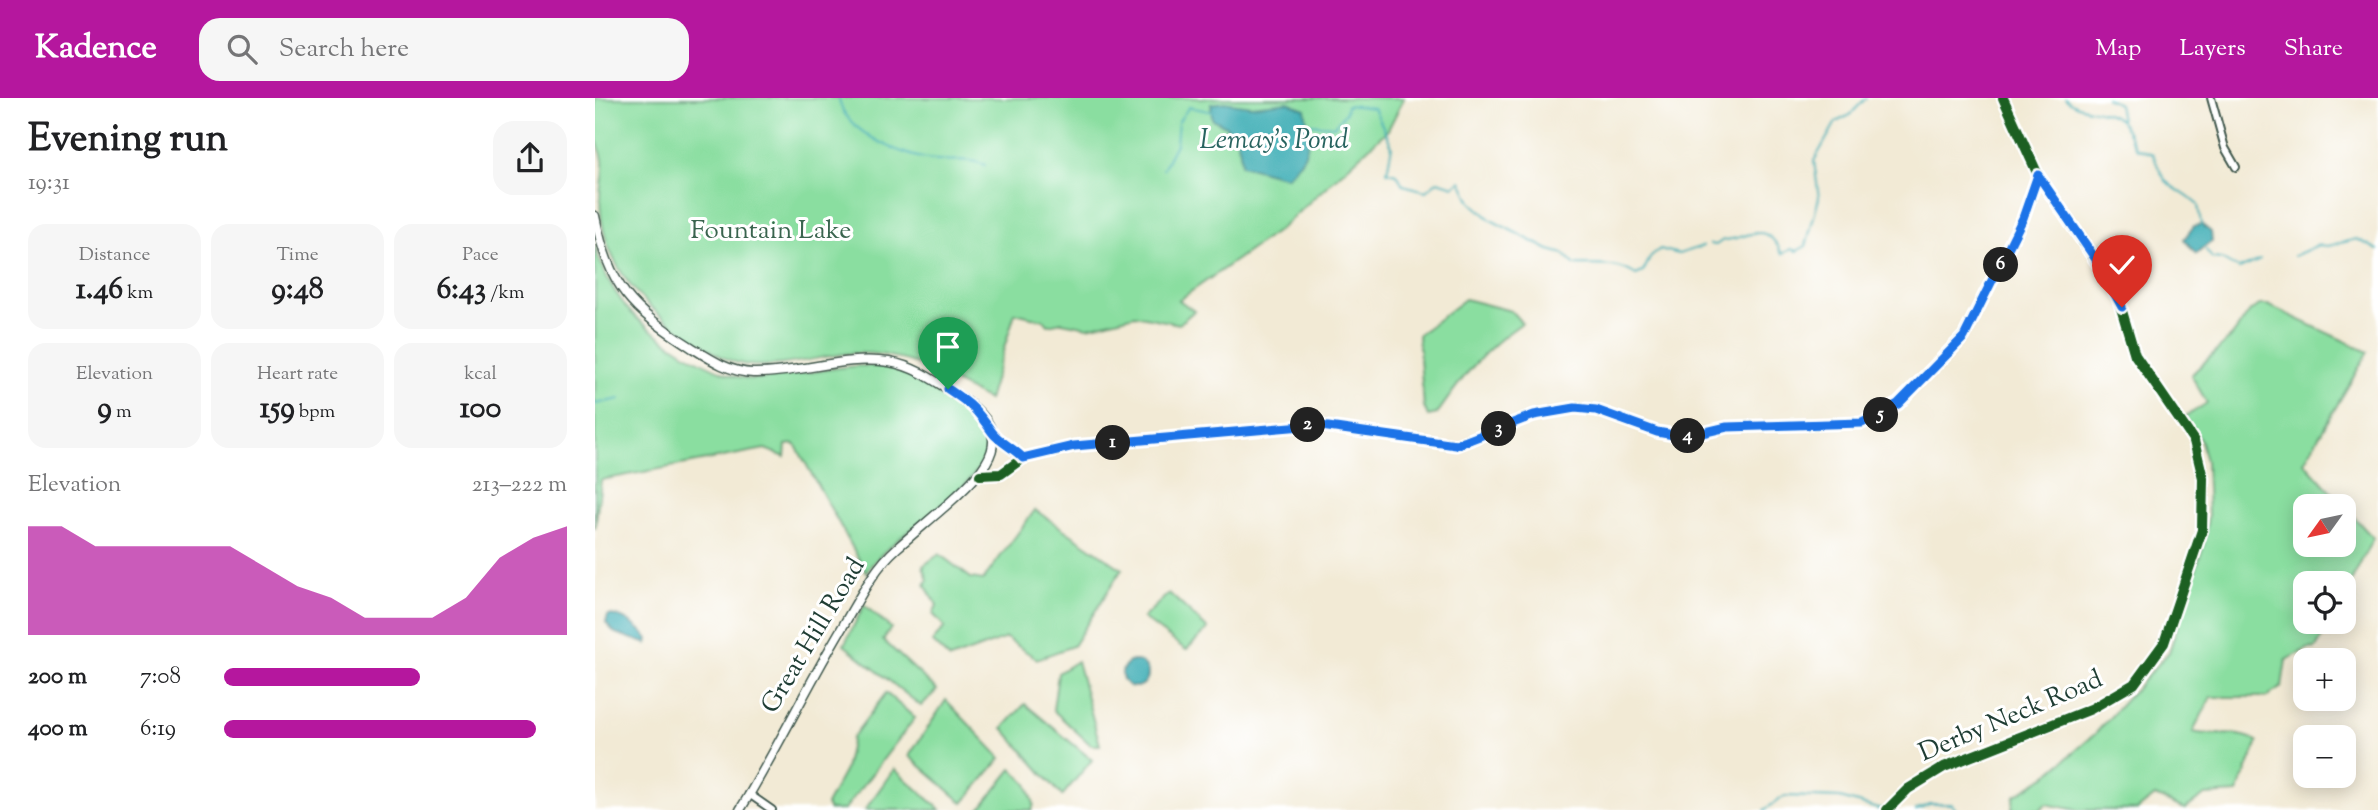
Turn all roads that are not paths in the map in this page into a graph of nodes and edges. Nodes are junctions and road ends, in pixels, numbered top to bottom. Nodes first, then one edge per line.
1 (2003, 98) edge
2 (2211, 98) edge
3 (2237, 167) dead end
4 (2038, 175) junction
5 (595, 216) edge
6 (993, 435) junction
7 (1023, 458) junction
8 (980, 475) junction
9 (749, 794) junction
10 (740, 810) edge
11 (772, 810) edge
12 (1887, 810) edge

1 - 4 street, Derby Neck Road
2 - 3 street
4 - 7 street
4 - 12 street, Derby Neck Road
5 - 6 main road
6 - 7 street
6 - 8 main road
7 - 8 street
8 - 9 main road, Great Hill Road
9 - 10 main road, Great Hill Road
9 - 11 street

